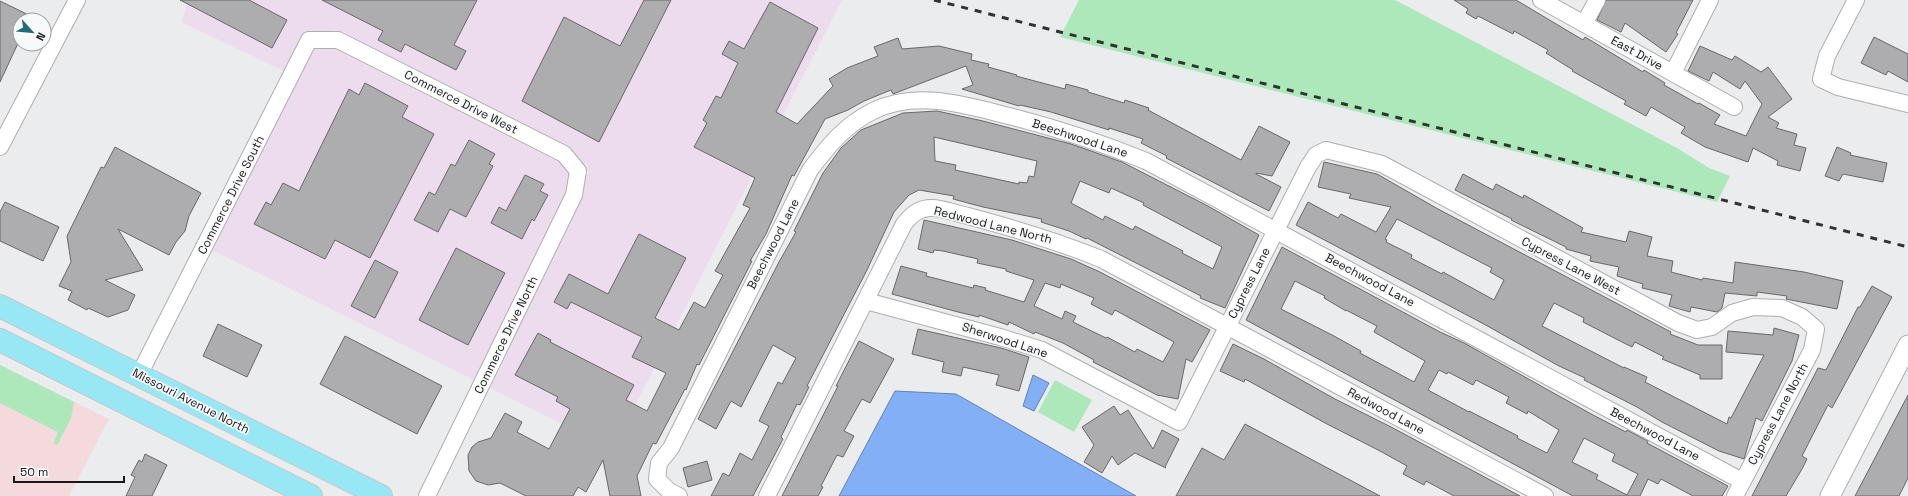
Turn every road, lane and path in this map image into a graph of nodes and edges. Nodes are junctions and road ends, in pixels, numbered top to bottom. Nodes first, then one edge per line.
1 (77, 0) edge
2 (1541, 0) edge
3 (1597, 0) edge
4 (1710, 0) edge
5 (1856, 0) edge
6 (1584, 24) junction
7 (338, 40) joint
8 (1673, 73) junction
9 (1908, 104) edge
10 (1734, 107) dead end
11 (0, 147) edge
12 (1326, 150) joint
13 (578, 171) joint
14 (1276, 230) junction
15 (866, 301) junction
16 (0, 306) edge
17 (1228, 326) junction
18 (1816, 329) joint
19 (0, 340) edge
20 (1908, 345) edge
21 (139, 375) junction
22 (1179, 422) joint
23 (1742, 481) junction
24 (311, 496) edge
25 (381, 496) edge
26 (427, 496) edge
27 (679, 496) edge
28 (766, 496) edge
29 (1545, 496) edge
30 (1735, 496) edge
31 (1830, 496) edge

1 - 11 street
2 - 6 street, East Drive
3 - 6 street
4 - 8 street
5 - 9 street
6 - 8 street, East Drive
7 - 13 street, Commerce Drive West
7 - 21 street, Commerce Drive South
8 - 10 street, East Drive
12 - 14 street, Cypress Lane
12 - 18 street, Cypress Lane West
13 - 26 street, Commerce Drive North
14 - 17 street, Cypress Lane
14 - 23 street, Beechwood Lane
14 - 27 street, Beechwood Lane
15 - 17 street, Redwood Lane North
15 - 22 street, Sherwood Lane
15 - 28 street, Redwood Lane North
16 - 21 main road, Missouri Avenue North
17 - 22 street, Cypress Lane
17 - 29 street, Redwood Lane
18 - 23 street, Cypress Lane North
19 - 24 main road
20 - 31 street
21 - 25 main road, Missouri Avenue North
23 - 30 street, Cypress Lane North

